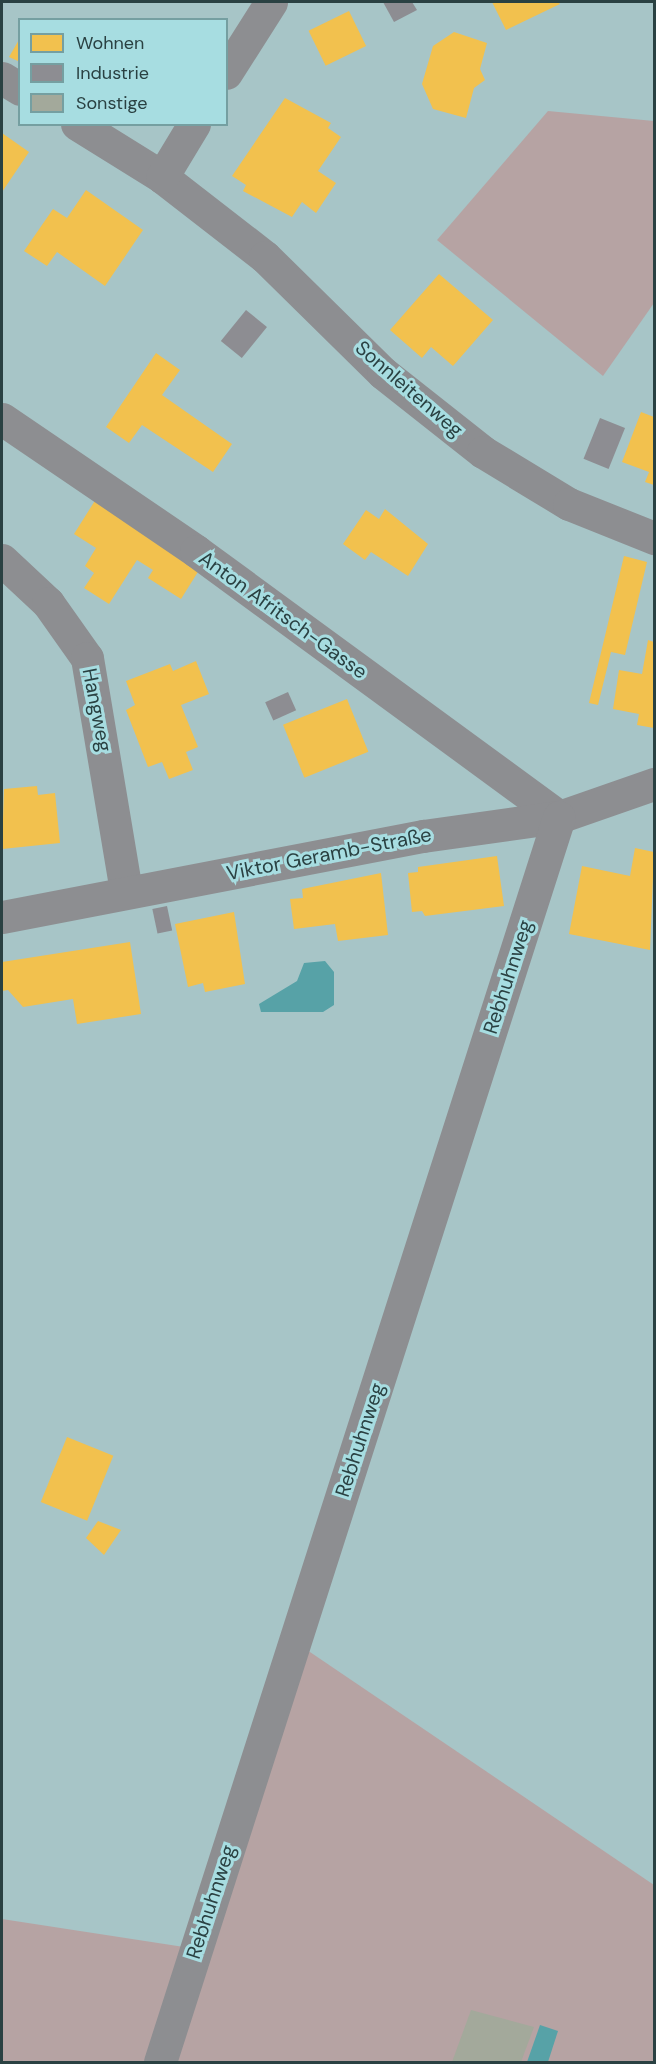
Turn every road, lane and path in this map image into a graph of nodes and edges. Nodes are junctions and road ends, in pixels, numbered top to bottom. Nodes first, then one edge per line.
1 (271, 2) edge
2 (228, 70) edge
3 (2, 78) edge
4 (18, 88) edge
5 (80, 126) edge
6 (193, 126) edge
7 (162, 177) junction
8 (2, 419) edge
9 (654, 538) edge
10 (2, 560) edge
11 (654, 784) edge
12 (560, 817) junction
13 (126, 892) junction
14 (2, 917) edge
15 (160, 2062) edge

1 - 2 street
3 - 4 street
5 - 7 street, Sonnleitenweg
6 - 7 street
7 - 9 street, Sonnleitenweg
8 - 12 street, Anton Afritsch-Gasse
10 - 13 street, Hangweg
11 - 12 street, Viktor Geramb-Straße
12 - 13 street, Viktor Geramb-Straße
12 - 15 street, Rebhuhnweg
13 - 14 street, Viktor Geramb-Straße

